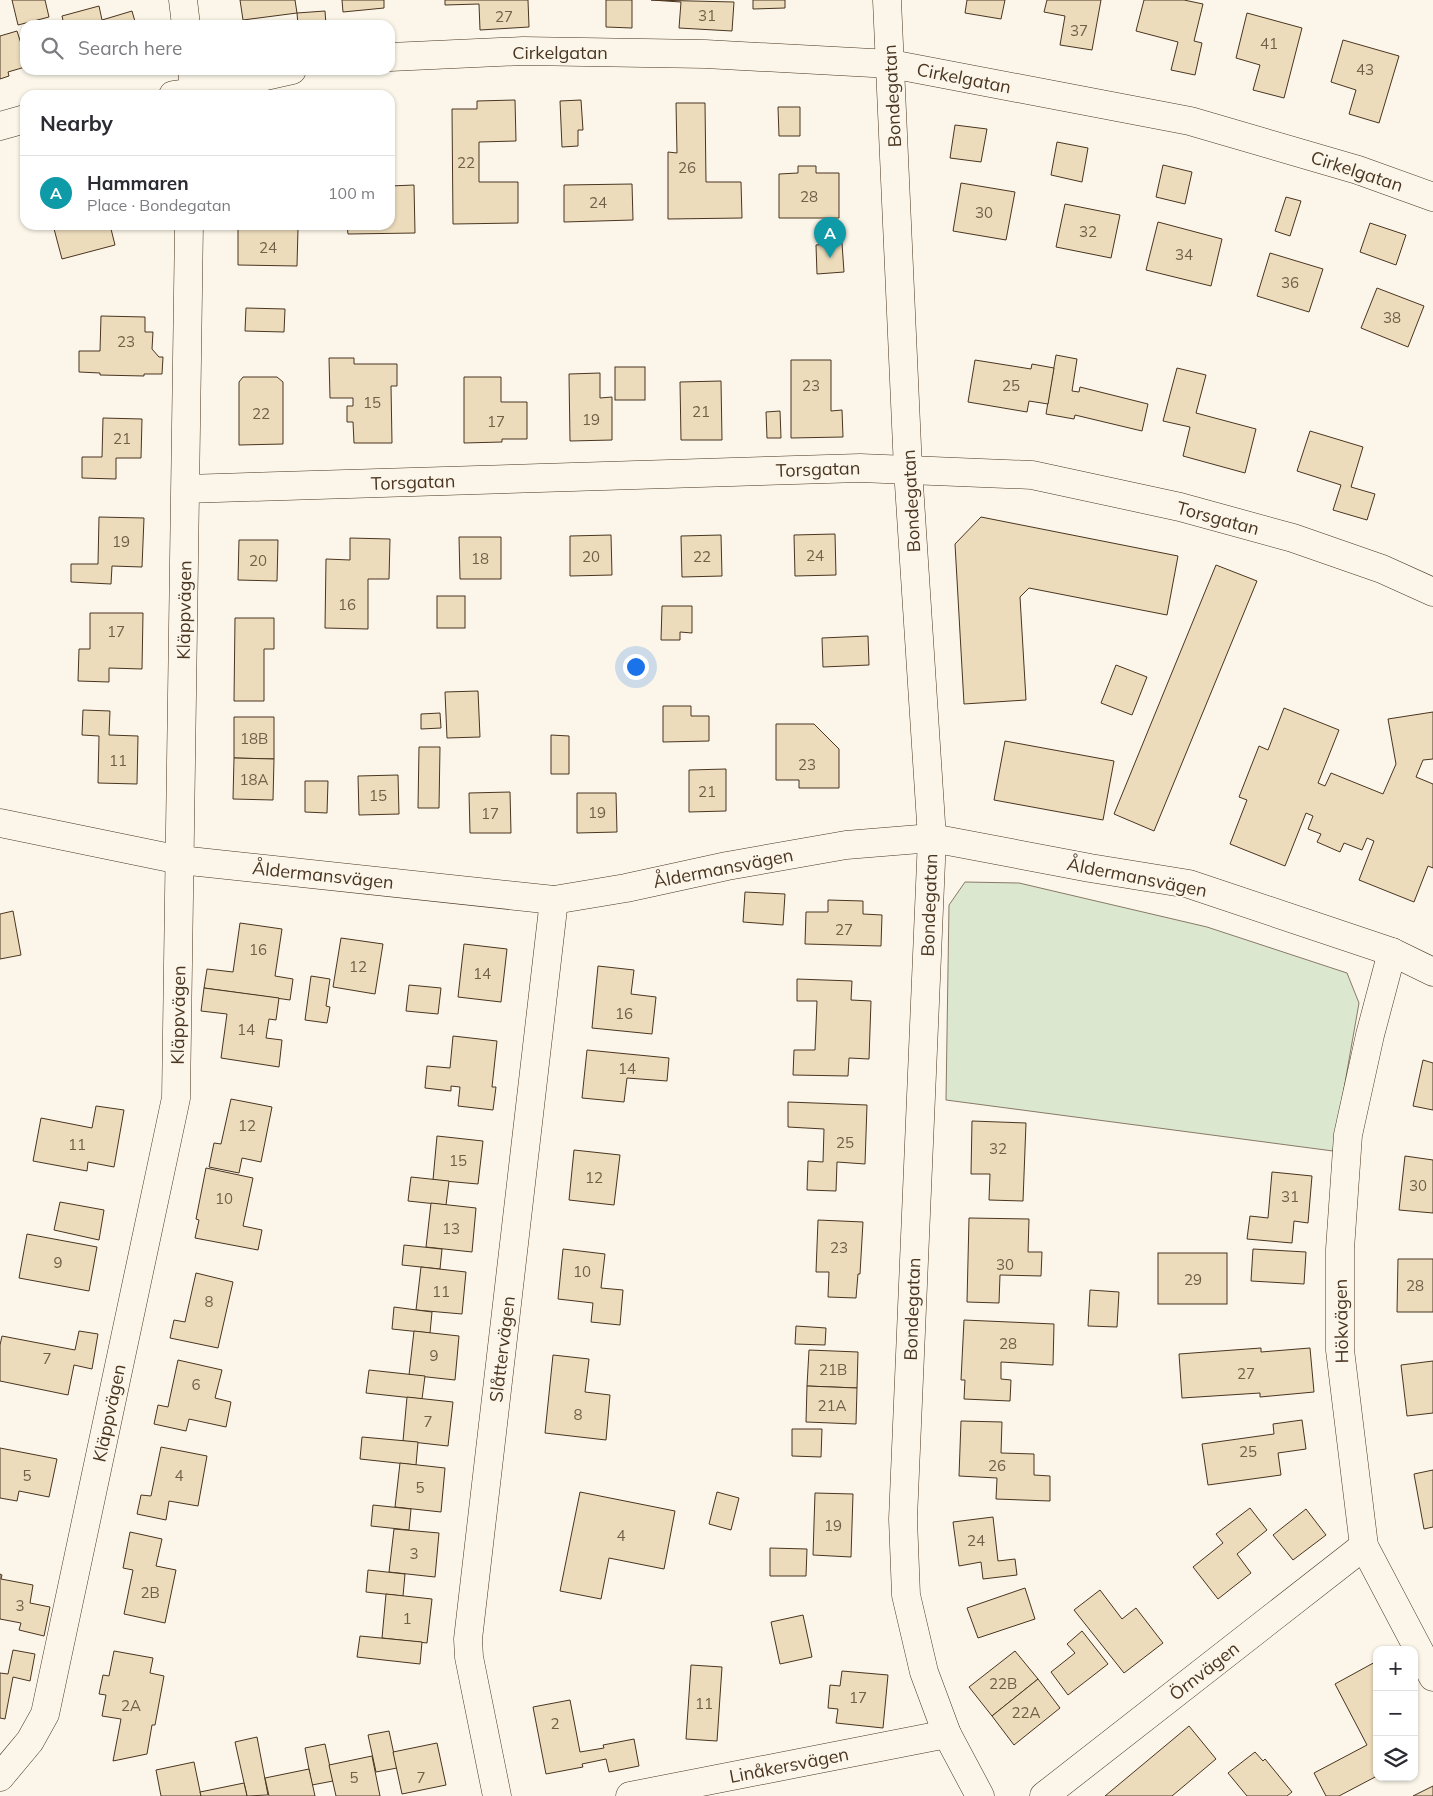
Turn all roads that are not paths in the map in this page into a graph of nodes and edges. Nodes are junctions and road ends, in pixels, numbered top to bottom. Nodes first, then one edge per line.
1 (183, 0) edge
2 (887, 0) edge
3 (185, 20) edge
4 (395, 57) edge
5 (891, 64) junction
6 (263, 75) edge
7 (189, 88) edge
8 (20, 120) edge
9 (0, 126) edge
10 (1433, 197) edge
11 (189, 230) edge
12 (908, 469) junction
13 (186, 489) junction
14 (1433, 592) edge
15 (0, 823) edge
16 (932, 838) junction
17 (180, 860) junction
18 (554, 900) junction
19 (1392, 952) junction
20 (1433, 972) edge
21 (1364, 1546) junction
22 (1433, 1677) edge
23 (947, 1734) junction
24 (0, 1777) edge
25 (497, 1796) edge
26 (630, 1796) edge
27 (980, 1796) edge
28 (1044, 1796) edge

1 - 3 street
2 - 5 street, Bondegatan
4 - 5 street, Cirkelgatan
5 - 10 street, Cirkelgatan
5 - 12 street, Bondegatan
6 - 7 street
8 - 9 street
11 - 13 street, Kläppvägen
12 - 13 street, Torsgatan
12 - 14 street, Torsgatan
12 - 16 street, Bondegatan
13 - 17 street, Kläppvägen
15 - 17 street, Åldermansvägen
16 - 18 street, Åldermansvägen
16 - 19 street, Åldermansvägen
16 - 23 street, Bondegatan
17 - 18 street, Åldermansvägen
17 - 24 street, Kläppvägen
18 - 25 street, Slåttervägen
19 - 20 street, Åldermansvägen
19 - 21 street, Hökvägen
21 - 22 street, Hökvägen
21 - 28 street, Örnvägen
23 - 26 street, Linåkersvägen
23 - 27 street, Bondegatan

